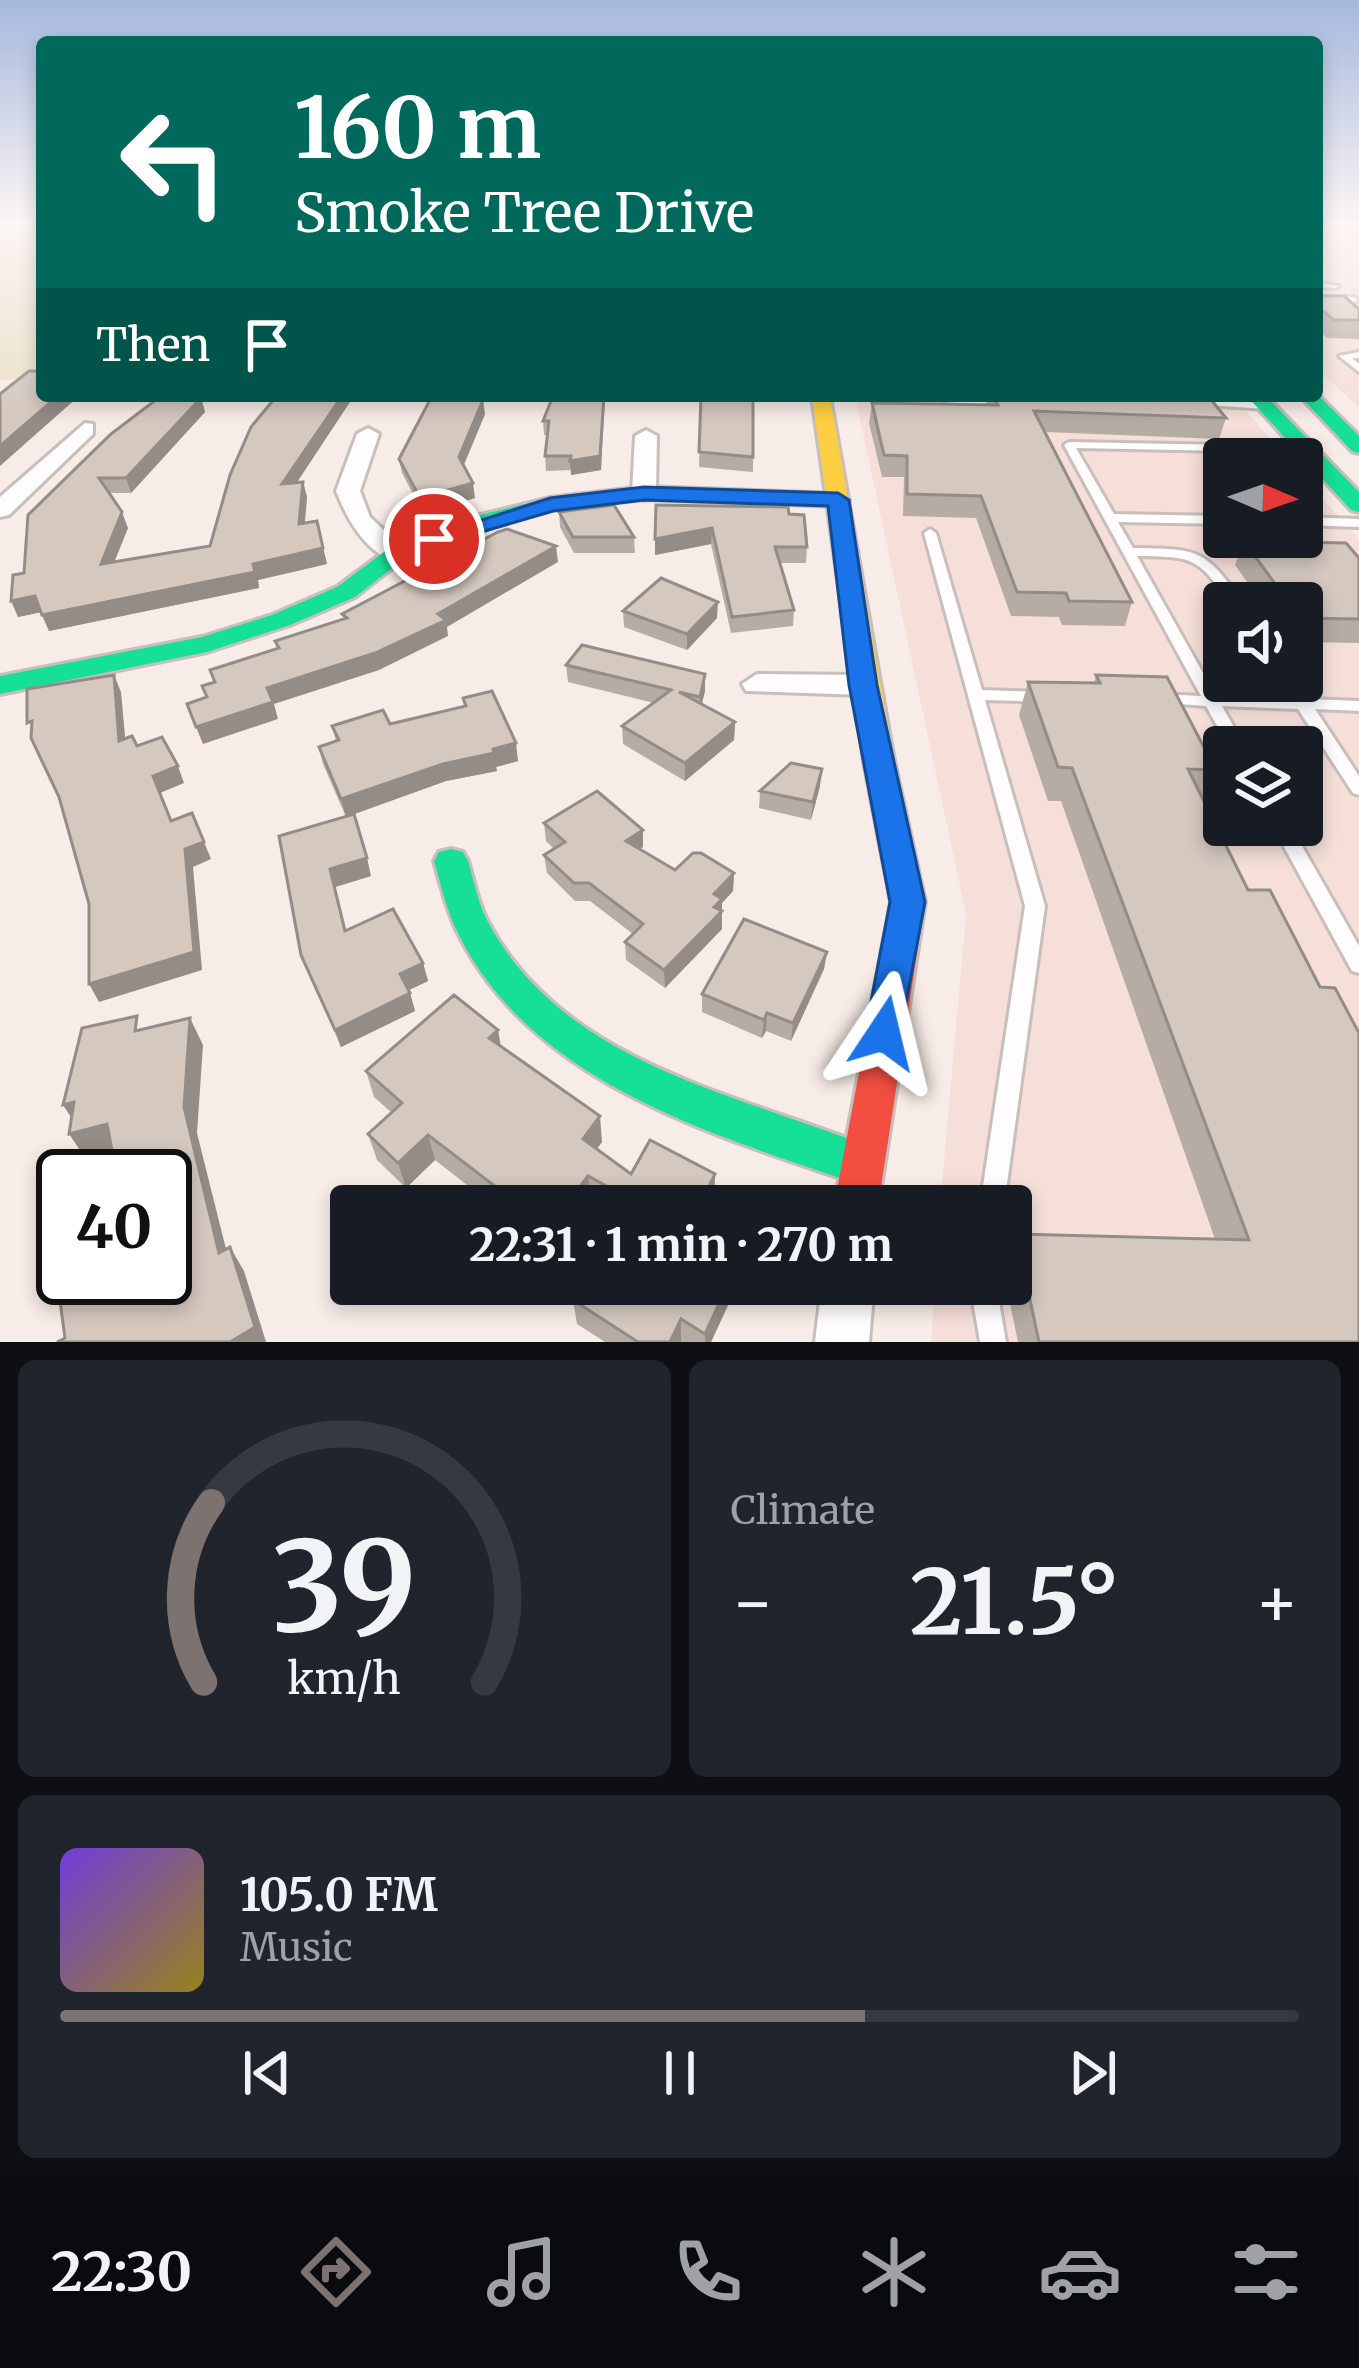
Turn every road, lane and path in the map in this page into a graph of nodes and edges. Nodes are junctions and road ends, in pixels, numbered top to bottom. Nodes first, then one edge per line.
1 (1328, 286) edge
2 (1335, 286) dead end
3 (1323, 300) edge
4 (1354, 300) edge
5 (1359, 355) edge
6 (1359, 369) edge
7 (822, 402) edge
8 (992, 402) edge
9 (1272, 402) edge
10 (1274, 402) edge
11 (1315, 402) edge
12 (935, 406) edge
13 (85, 429) dead end
14 (368, 434) dead end
15 (646, 436) dead end
16 (1203, 447) edge
17 (1359, 447) edge
18 (1359, 458) edge
19 (644, 493) junction
20 (838, 500) junction
21 (1359, 506) edge
22 (0, 510) edge
23 (1108, 518) junction
24 (1203, 520) edge
25 (1323, 522) edge
26 (1359, 523) edge
27 (930, 533) dead end
28 (1128, 552) junction
29 (397, 554) junction
30 (1222, 582) edge
31 (758, 684) dead end
32 (863, 685) junction
33 (1203, 685) edge
34 (0, 686) edge
35 (978, 695) junction
36 (1071, 698) edge
37 (1142, 699) edge
38 (1203, 701) edge
39 (1242, 702) edge
40 (1303, 704) junction
41 (1359, 706) edge
42 (1359, 789) edge
43 (1293, 846) edge
44 (451, 861) dead end
45 (1359, 965) edge
46 (860, 1164) junction
47 (858, 1185) edge
48 (995, 1185) edge
49 (846, 1305) edge
50 (987, 1305) edge
51 (842, 1342) edge
52 (993, 1342) edge

1 - 2 lane
3 - 4 lane
5 - 6 lane
7 - 20 street
8 - 12 lane
9 - 21 street
10 - 18 street
11 - 17 street
13 - 22 street
14 - 29 street
15 - 19 street
16 - 23 lane
19 - 20 street
19 - 29 street
20 - 32 street
23 - 24 lane
23 - 28 lane
25 - 26 lane
27 - 35 lane
28 - 30 lane
28 - 33 lane
29 - 34 street
31 - 32 street
32 - 46 street
35 - 36 lane
35 - 48 lane
37 - 38 lane
39 - 40 lane
40 - 41 lane
40 - 42 lane
43 - 45 lane
44 - 46 street
46 - 47 street
49 - 51 street
50 - 52 lane

